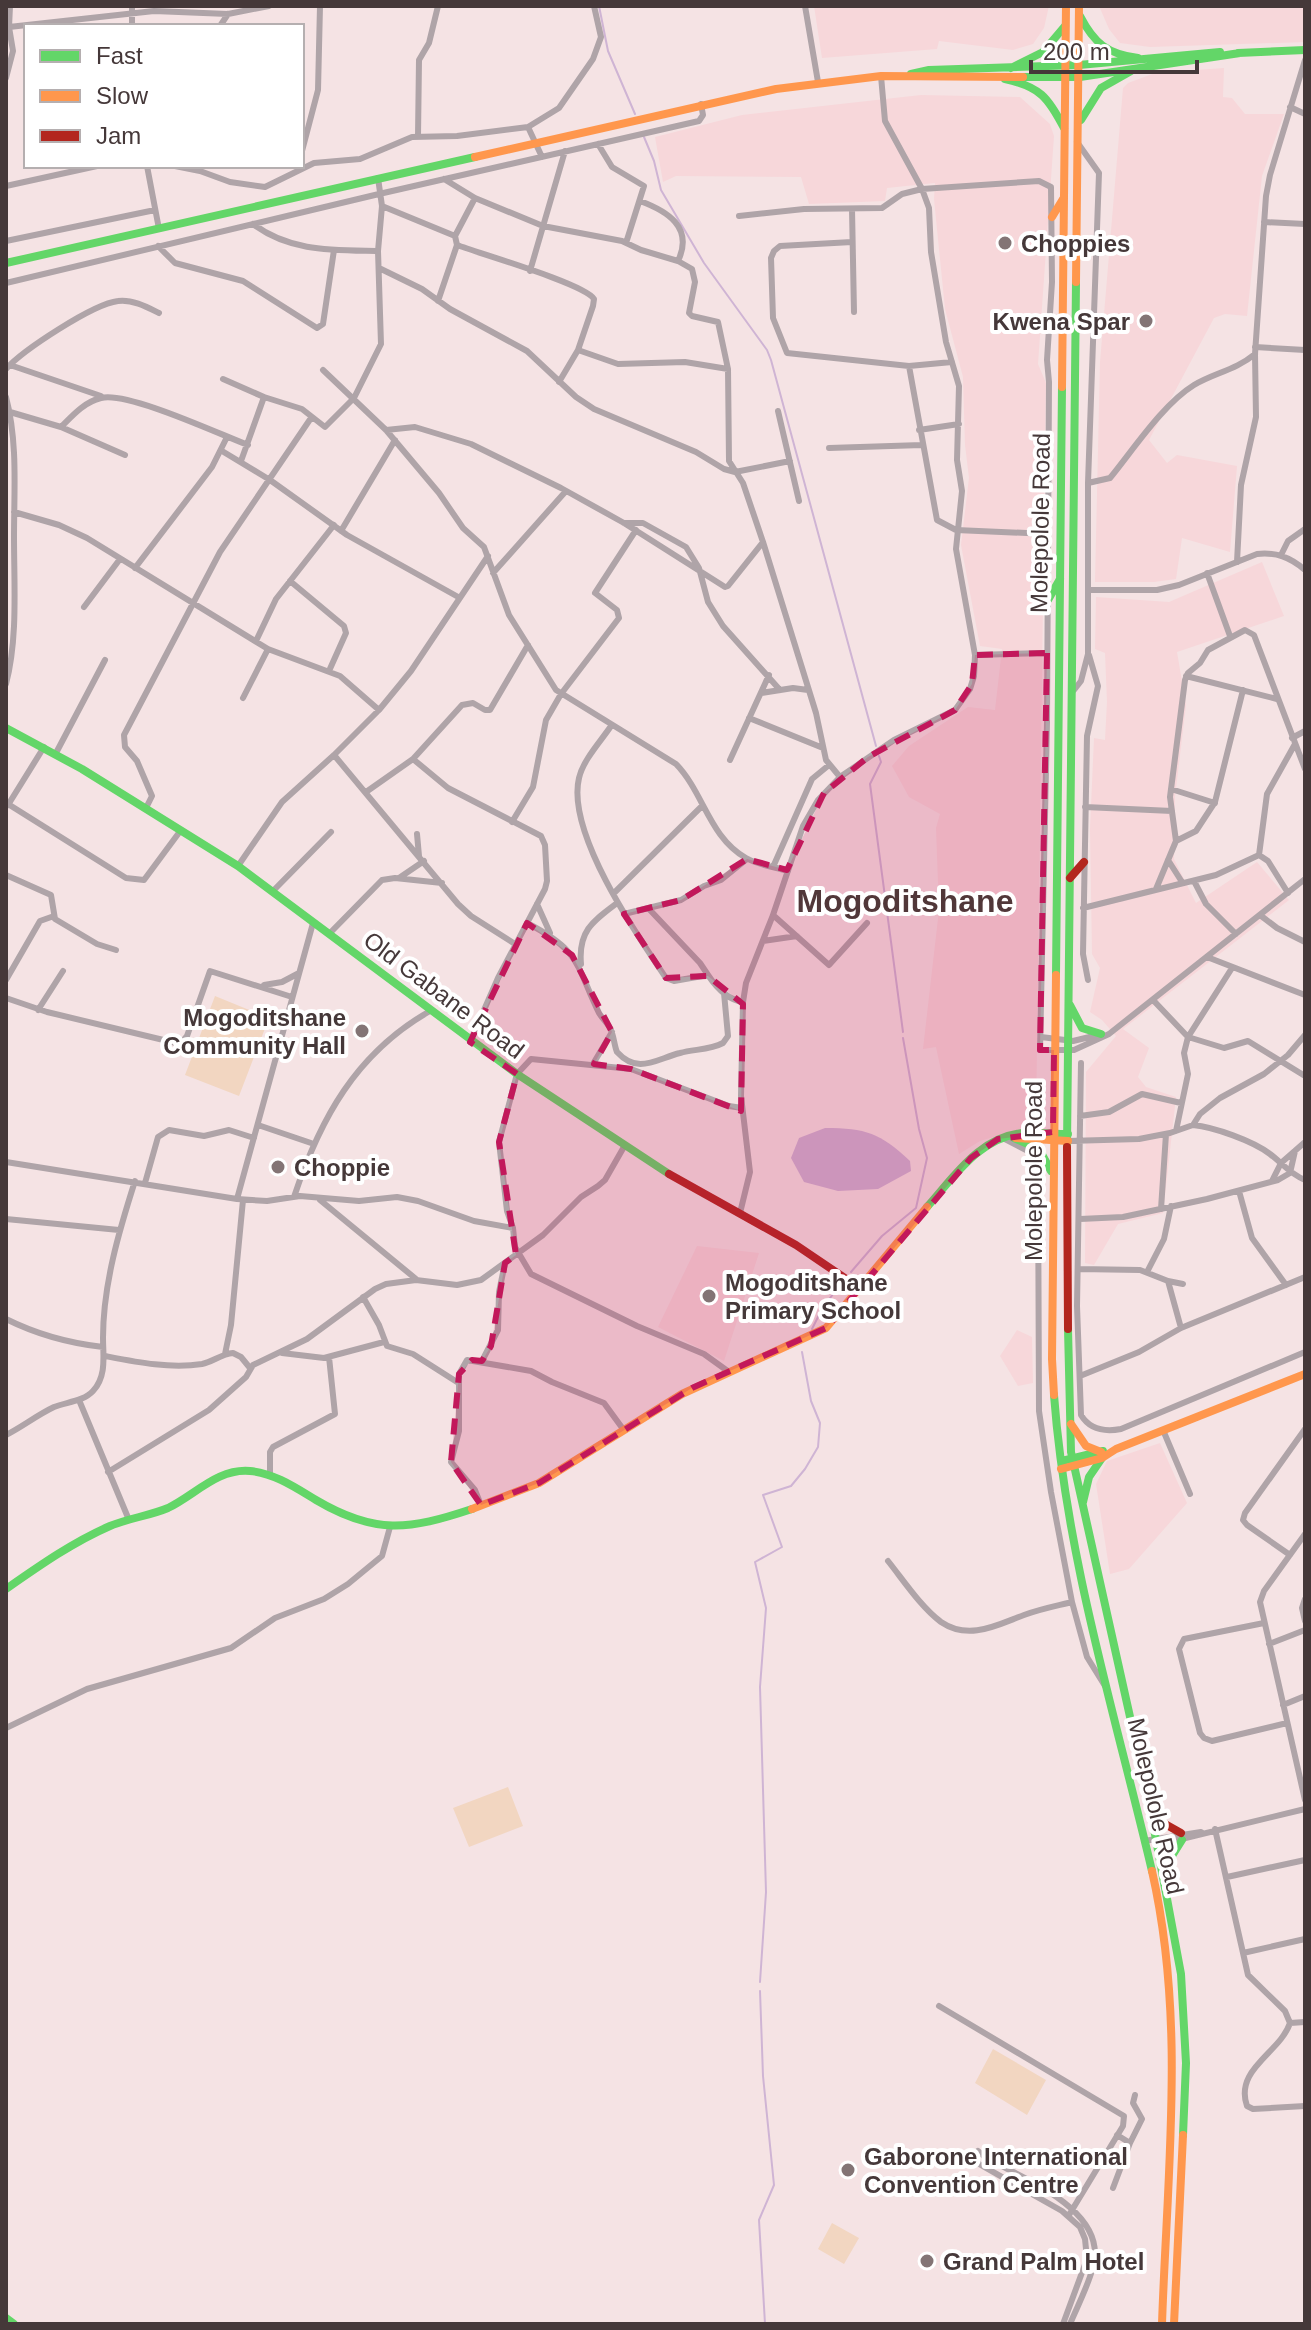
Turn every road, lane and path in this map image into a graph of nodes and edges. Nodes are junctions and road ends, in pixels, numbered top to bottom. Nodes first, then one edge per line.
1 (10, 6) edge
2 (269, 6) edge
3 (320, 6) edge
4 (438, 6) edge
5 (594, 6) edge
6 (805, 6) edge
7 (1066, 6) edge
8 (132, 10) edge
9 (1079, 10) edge
10 (232, 11) edge
11 (31, 24) edge
12 (24, 25) edge
13 (1065, 26) junction
14 (9, 27) junction
15 (10, 50) edge
16 (1305, 50) edge
17 (1240, 53) junction
18 (1138, 58) junction
19 (1305, 60) edge
20 (1079, 65) junction
21 (1066, 66) junction
22 (1011, 68) junction
23 (1131, 71) junction
24 (905, 75) junction
25 (881, 76) junction
26 (1066, 77) junction
27 (1080, 77) junction
28 (6, 78) edge
29 (1005, 79) junction
30 (818, 82) junction
31 (701, 104) junction
32 (1290, 107) junction
33 (1305, 114) edge
34 (1079, 123) junction
35 (528, 127) junction
36 (1066, 131) junction
37 (418, 136) junction
38 (536, 142) junction
39 (1077, 142) junction
40 (304, 143) edge
41 (598, 144) junction
42 (565, 151) junction
43 (542, 157) junction
44 (304, 166) edge
45 (88, 168) edge
46 (147, 168) edge
47 (185, 168) edge
48 (297, 168) edge
49 (378, 178) junction
50 (444, 179) junction
51 (6, 186) edge
52 (922, 189) junction
53 (379, 194) junction
54 (1065, 197) junction
55 (475, 198) junction
56 (640, 201) junction
57 (382, 206) junction
58 (852, 209) junction
59 (155, 210) junction
60 (739, 216) dead end
61 (1052, 217) junction
62 (1264, 222) junction
63 (253, 224) junction
64 (1305, 224) edge
65 (543, 226) junction
66 (159, 229) junction
67 (455, 236) junction
68 (6, 241) edge
69 (852, 242) junction
70 (626, 243) junction
71 (457, 245) junction
72 (158, 246) junction
73 (334, 250) junction
74 (378, 251) junction
75 (678, 261) junction
76 (6, 263) edge
77 (379, 268) junction
78 (530, 271) junction
79 (6, 283) edge
80 (438, 301) junction
81 (854, 312) dead end
82 (159, 313) dead end
83 (1050, 322) junction
84 (1062, 322) junction
85 (1077, 322) junction
86 (1095, 322) junction
87 (578, 350) junction
88 (1255, 350) junction
89 (1305, 350) edge
90 (952, 362) junction
91 (909, 366) junction
92 (8, 367) edge
93 (728, 369) junction
94 (323, 370) dead end
95 (223, 379) dead end
96 (559, 382) junction
97 (6, 397) edge
98 (103, 397) junction
99 (264, 397) junction
100 (354, 398) junction
101 (778, 411) dead end
102 (10, 412) junction
103 (311, 418) junction
104 (959, 424) junction
105 (61, 427) junction
106 (386, 430) junction
107 (919, 430) junction
108 (227, 437) junction
109 (395, 440) junction
110 (248, 445) junction
111 (922, 445) junction
112 (829, 448) dead end
113 (222, 451) junction
114 (125, 455) dead end
115 (241, 461) junction
116 (790, 461) junction
117 (735, 472) junction
118 (270, 480) junction
119 (1088, 483) junction
120 (566, 491) junction
121 (799, 501) dead end
122 (14, 512) junction
123 (624, 523) junction
124 (334, 525) junction
125 (1305, 529) edge
126 (636, 530) junction
127 (956, 530) junction
128 (341, 531) junction
129 (1048, 534) junction
130 (763, 542) junction
131 (1281, 555) junction
132 (488, 556) junction
133 (120, 559) junction
134 (10, 562) edge
135 (1237, 562) junction
136 (135, 568) junction
137 (699, 568) junction
138 (1305, 570) edge
139 (493, 573) junction
140 (1207, 573) junction
141 (1060, 578) junction
142 (290, 581) junction
143 (1088, 590) junction
144 (460, 598) junction
145 (1048, 600) junction
146 (191, 603) junction
147 (84, 607) dead end
148 (1230, 636) junction
149 (256, 641) junction
150 (528, 645) junction
151 (268, 649) junction
152 (1047, 653) junction
153 (1088, 654) junction
154 (975, 655) junction
155 (105, 660) dead end
156 (329, 671) junction
157 (769, 675) junction
158 (1186, 676) junction
159 (1081, 681) junction
160 (6, 684) edge
161 (1098, 684) junction
162 (780, 690) junction
163 (808, 690) junction
164 (1074, 690) junction
165 (1243, 690) junction
166 (761, 693) junction
167 (561, 694) junction
168 (243, 698) dead end
169 (1277, 699) junction
170 (379, 710) junction
171 (749, 718) junction
172 (611, 726) junction
173 (6, 728) edge
174 (1305, 731) edge
175 (1293, 741) junction
176 (44, 747) junction
177 (823, 748) junction
178 (56, 753) junction
179 (334, 755) junction
180 (413, 759) junction
181 (730, 760) dead end
182 (829, 765) junction
183 (1305, 769) edge
184 (840, 777) junction
185 (1072, 787) junction
186 (1171, 789) junction
187 (366, 792) junction
188 (1215, 803) junction
189 (7, 806) edge
190 (702, 806) junction
191 (1085, 807) junction
192 (146, 808) junction
193 (1172, 811) junction
194 (1045, 817) junction
195 (1058, 817) junction
196 (512, 822) junction
197 (181, 830) junction
198 (331, 832) dead end
199 (417, 834) dead end
200 (785, 840) junction
201 (1176, 841) junction
202 (794, 845) junction
203 (1259, 855) junction
204 (422, 858) junction
205 (747, 859) junction
206 (1168, 860) junction
207 (1084, 862) junction
208 (238, 866) junction
209 (773, 867) junction
210 (788, 871) junction
211 (6, 875) edge
212 (399, 878) junction
213 (1070, 878) junction
214 (1305, 879) edge
215 (1194, 881) junction
216 (1182, 882) junction
217 (442, 883) junction
218 (1156, 889) junction
219 (272, 892) junction
220 (614, 893) junction
221 (1288, 893) junction
222 (617, 903) junction
223 (537, 904) junction
224 (1083, 908) junction
225 (649, 909) junction
226 (624, 914) junction
227 (773, 915) junction
228 (1260, 915) junction
229 (54, 916) junction
230 (313, 923) junction
231 (527, 923) junction
232 (867, 923) dead end
233 (1236, 934) junction
234 (329, 935) junction
235 (552, 936) junction
236 (797, 936) junction
237 (582, 940) junction
238 (763, 941) junction
239 (1305, 942) edge
240 (515, 944) junction
241 (563, 945) junction
242 (116, 950) dead end
243 (1207, 957) junction
244 (581, 968) junction
245 (1232, 968) junction
246 (63, 971) dead end
247 (299, 973) junction
248 (708, 975) junction
249 (6, 980) edge
250 (1088, 980) dead end
251 (257, 985) junction
252 (724, 993) junction
253 (1305, 995) edge
254 (292, 997) junction
255 (6, 998) edge
256 (1153, 1000) junction
257 (743, 1002) junction
258 (1069, 1002) junction
259 (38, 1010) junction
260 (430, 1011) junction
261 (1113, 1031) junction
262 (612, 1032) junction
263 (1101, 1034) junction
264 (743, 1035) junction
265 (1305, 1035) edge
266 (728, 1036) junction
267 (1041, 1037) junction
268 (1188, 1037) junction
269 (1054, 1039) junction
270 (1068, 1041) junction
271 (470, 1042) junction
272 (1054, 1050) junction
273 (1068, 1051) junction
274 (658, 1061) junction
275 (1280, 1061) junction
276 (1081, 1063) dead end
277 (593, 1064) junction
278 (631, 1066) junction
279 (517, 1074) junction
280 (1305, 1076) edge
281 (658, 1080) junction
282 (1181, 1103) junction
283 (742, 1108) junction
284 (1080, 1116) junction
285 (258, 1125) junction
286 (1193, 1125) junction
287 (1176, 1131) junction
288 (1166, 1134) junction
289 (1053, 1136) junction
290 (1008, 1137) junction
291 (254, 1138) junction
292 (1073, 1139) junction
293 (1305, 1142) edge
294 (311, 1143) dead end
295 (625, 1145) junction
296 (1295, 1151) junction
297 (6, 1162) edge
298 (1281, 1163) junction
299 (1290, 1173) junction
300 (1052, 1174) junction
301 (1305, 1180) edge
302 (135, 1181) junction
303 (1272, 1181) junction
304 (145, 1183) junction
305 (1239, 1191) junction
306 (294, 1197) junction
307 (240, 1200) junction
308 (320, 1200) junction
309 (1171, 1206) junction
310 (1161, 1209) junction
311 (740, 1213) junction
312 (6, 1219) edge
313 (1080, 1219) junction
314 (513, 1228) junction
315 (119, 1230) junction
316 (519, 1253) junction
317 (505, 1263) junction
318 (1079, 1269) junction
319 (1147, 1272) junction
320 (484, 1277) junction
321 (1305, 1277) edge
322 (416, 1280) junction
323 (1053, 1280) junction
324 (1040, 1281) junction
325 (1168, 1281) junction
326 (1183, 1284) dead end
327 (1286, 1285) junction
328 (500, 1286) junction
329 (861, 1289) junction
330 (363, 1297) junction
331 (1077, 1306) junction
332 (1067, 1315) junction
333 (6, 1319) edge
334 (1181, 1328) junction
335 (384, 1342) junction
336 (103, 1347) junction
337 (1305, 1352) edge
338 (280, 1353) junction
339 (225, 1354) junction
340 (105, 1356) junction
341 (329, 1357) junction
342 (482, 1361) junction
343 (250, 1368) junction
344 (729, 1372) junction
345 (1305, 1374) edge
346 (1080, 1376) junction
347 (457, 1382) junction
348 (79, 1400) junction
349 (1069, 1422) junction
350 (6, 1425) edge
351 (623, 1429) junction
352 (1305, 1429) edge
353 (1163, 1430) junction
354 (8, 1434) edge
355 (1102, 1455) junction
356 (1073, 1462) junction
357 (1060, 1465) junction
358 (108, 1472) junction
359 (270, 1476) junction
360 (1190, 1494) dead end
361 (481, 1505) junction
362 (1082, 1508) junction
363 (129, 1520) junction
364 (390, 1527) junction
365 (1305, 1534) edge
366 (1290, 1555) junction
367 (888, 1561) dead end
368 (6, 1589) edge
369 (1305, 1599) edge
370 (1072, 1602) junction
371 (1305, 1621) edge
372 (1264, 1623) junction
373 (1305, 1630) edge
374 (1269, 1644) junction
375 (1107, 1687) junction
376 (1305, 1696) edge
377 (1283, 1705) junction
378 (1287, 1723) junction
379 (6, 1728) edge
380 (1301, 1764) edge
381 (1305, 1800) edge
382 (1149, 1802) junction
383 (1305, 1809) edge
384 (1215, 1829) junction
385 (1182, 1836) junction
386 (1157, 1842) junction
387 (1145, 1844) junction
388 (1305, 1860) edge
389 (1227, 1877) junction
390 (1166, 1883) junction
391 (1305, 1939) edge
392 (1243, 1953) junction
393 (939, 2006) dead end
394 (1305, 2022) edge
395 (1290, 2023) junction
396 (1135, 2095) dead end
397 (1305, 2106) edge
398 (1117, 2135) junction
399 (1130, 2143) junction
400 (978, 2151) dead end
401 (972, 2160) dead end
402 (1113, 2188) dead end
403 (1071, 2212) junction
404 (6, 2318) edge
405 (14, 2324) edge
406 (1063, 2324) edge
407 (1070, 2324) edge
408 (1162, 2324) edge
409 (1174, 2324) edge

1 - 14 street
2 - 10 street
3 - 40 street
4 - 37 street
5 - 35 street
6 - 30 street
7 - 13 main road, Molepolole Road
8 - 10 street
8 - 11 street
9 - 18 main road
9 - 20 main road, Molepolole Road
12 - 14 street
13 - 21 main road, Molepolole Road
13 - 22 main road
14 - 15 street
15 - 28 street
16 - 17 main road
17 - 18 main road
17 - 23 main road
18 - 20 main road
19 - 32 street
20 - 21 main road
20 - 27 main road, Molepolole Road
21 - 22 main road
21 - 26 main road, Molepolole Road
22 - 24 main road
23 - 27 main road
23 - 34 main road
24 - 25 main road
24 - 29 main road
25 - 30 main road
25 - 52 street
26 - 27 main road
26 - 29 main road
26 - 36 main road, Molepolole Road
27 - 34 main road, Molepolole Road
29 - 36 main road
30 - 31 main road
31 - 38 main road
31 - 41 street
32 - 33 street
32 - 62 street
34 - 39 main road, Molepolole Road
35 - 37 street
35 - 38 street
36 - 54 main road, Molepolole Road
37 - 44 street
38 - 43 street
38 - 49 main road
39 - 85 main road, Molepolole Road
39 - 86 street
41 - 42 street
41 - 56 street
42 - 43 street
42 - 65 street
43 - 50 street
45 - 51 street
46 - 59 street
47 - 48 street
49 - 53 street
49 - 66 main road
50 - 53 street
50 - 55 street
52 - 58 street
52 - 61 street
52 - 90 street
53 - 57 street
53 - 63 street
54 - 61 main road
54 - 84 main road, Molepolole Road
55 - 65 street
55 - 67 street
56 - 70 street
56 - 75 street
57 - 67 street
57 - 74 street
58 - 60 street
58 - 69 street
59 - 66 street
59 - 68 street
61 - 83 street
62 - 64 street
62 - 88 street
63 - 72 street
63 - 73 street
65 - 70 street
65 - 78 street
66 - 76 main road
67 - 71 street
69 - 81 street
69 - 91 street
70 - 75 street
71 - 78 street
71 - 80 street
72 - 73 street
72 - 79 street
73 - 74 street
74 - 77 street
75 - 93 street
77 - 80 street
77 - 100 street
78 - 87 street
80 - 96 street
82 - 92 street
83 - 84 street
83 - 129 street
84 - 85 street
84 - 141 main road, Molepolole Road
85 - 86 street
85 - 164 main road, Molepolole Road
86 - 119 street
87 - 93 street
87 - 96 street
88 - 89 street
88 - 119 street
88 - 135 street
90 - 91 street
90 - 104 street
91 - 107 street
92 - 98 street
93 - 117 street
94 - 100 street
95 - 99 street
96 - 117 street
97 - 102 street
98 - 105 street
98 - 108 street
99 - 103 street
99 - 110 street
100 - 103 street
100 - 106 street
101 - 116 street
102 - 105 street
102 - 122 street
103 - 118 street
104 - 107 street
104 - 127 street
105 - 114 street
106 - 109 street
106 - 120 street
107 - 111 street
108 - 110 street
108 - 113 street
109 - 128 street
109 - 132 street
110 - 115 street
111 - 112 street
111 - 127 street
113 - 115 street
113 - 136 street
115 - 118 street
116 - 117 street
116 - 121 street
117 - 130 street
118 - 124 street
118 - 146 street
119 - 143 street
120 - 123 street
120 - 139 street
122 - 133 street
122 - 134 street
123 - 126 street
123 - 137 street
124 - 128 street
124 - 142 street
125 - 131 street
126 - 137 street
126 - 167 street
127 - 129 street
127 - 154 street
128 - 144 street
129 - 145 street
130 - 137 street
130 - 163 street
131 - 135 street
131 - 138 street
132 - 139 street
132 - 144 street
133 - 136 street
133 - 147 street
134 - 160 street
135 - 140 street
136 - 146 street
137 - 157 street
139 - 150 street
140 - 143 street
140 - 148 street
141 - 145 main road
141 - 195 main road, Molepolole Road
142 - 149 street
142 - 156 street
143 - 153 street
144 - 170 street
145 - 152 street
146 - 149 street
146 - 192 street
148 - 158 street
148 - 169 street
149 - 151 street
150 - 167 street
150 - 180 street
151 - 156 street
151 - 168 street
152 - 154 street
152 - 194 street
153 - 159 street
153 - 161 street
154 - 184 street
155 - 178 street
156 - 170 street
157 - 162 street
157 - 166 street
158 - 165 street
158 - 186 street
159 - 161 street
159 - 164 street
161 - 191 street
162 - 163 street
162 - 166 street
163 - 177 street
164 - 185 main road, Molepolole Road
165 - 169 street
165 - 188 street
166 - 171 street
167 - 172 street
167 - 196 street
169 - 175 street
170 - 179 street
171 - 177 street
171 - 181 street
172 - 190 street
172 - 220 street
173 - 176 main road, Old Gabane Road
174 - 175 street
175 - 183 street
175 - 203 street
176 - 178 main road, Old Gabane Road
176 - 189 street
177 - 182 street
178 - 192 main road, Old Gabane Road
179 - 187 street
179 - 208 street
180 - 187 street
180 - 196 street
182 - 184 street
182 - 200 street
184 - 202 street
185 - 195 main road
185 - 213 main road, Molepolole Road
186 - 188 street
186 - 193 street
187 - 204 street
188 - 201 street
189 - 197 street
190 - 205 street
190 - 220 street
191 - 193 street
191 - 207 street
192 - 197 main road, Old Gabane Road
193 - 201 street
194 - 195 street
194 - 267 street
195 - 269 main road, Molepolole Road
196 - 223 street
197 - 208 main road, Old Gabane Road
198 - 219 street
199 - 204 street
200 - 202 street
200 - 209 street
201 - 206 street
202 - 210 street
203 - 215 street
203 - 221 street
204 - 212 street
204 - 217 street
205 - 209 street
205 - 225 street
206 - 216 street
206 - 218 street
207 - 213 main road
207 - 224 street
208 - 219 main road, Old Gabane Road
209 - 210 street
210 - 227 street
211 - 229 street
212 - 217 street
212 - 234 street
213 - 258 main road, Molepolole Road
214 - 221 street
215 - 216 street
215 - 233 street
216 - 218 street
217 - 240 street
218 - 224 street
219 - 230 main road, Old Gabane Road
220 - 222 street
221 - 228 street
222 - 226 street
222 - 237 street
223 - 231 street
223 - 235 street
224 - 250 street
225 - 226 street
225 - 248 street
226 - 248 street
227 - 236 street
227 - 238 street
228 - 233 street
228 - 239 street
229 - 242 street
229 - 249 street
230 - 234 main road, Old Gabane Road
230 - 247 street
231 - 235 street
231 - 240 street
232 - 236 street
233 - 243 street
234 - 260 main road, Old Gabane Road
235 - 241 street
236 - 238 street
237 - 241 street
237 - 244 street
238 - 257 street
240 - 271 street
241 - 244 street
243 - 245 street
243 - 256 street
244 - 262 street
245 - 253 street
245 - 268 street
246 - 259 street
247 - 251 street
247 - 254 street
248 - 252 street
251 - 254 street
251 - 259 street
252 - 257 street
252 - 266 street
254 - 285 street
255 - 259 street
256 - 261 street
256 - 268 street
257 - 264 street
258 - 263 main road
258 - 270 main road, Molepolole Road
260 - 271 main road, Old Gabane Road
260 - 306 street
261 - 263 street
261 - 273 street
262 - 277 street
262 - 278 street
263 - 270 street
264 - 266 street
264 - 283 street
265 - 275 street
266 - 274 street
267 - 269 street
267 - 272 street
268 - 275 street
268 - 282 street
269 - 270 street
269 - 272 main road, Molepolole Road
270 - 273 main road, Molepolole Road
271 - 279 main road, Old Gabane Road
272 - 273 street
272 - 289 main road, Molepolole Road
273 - 292 main road, Molepolole Road
274 - 278 street
274 - 281 street
275 - 280 street
275 - 286 street
276 - 284 street
277 - 278 street
277 - 279 street
278 - 281 street
279 - 295 main road, Old Gabane Road
279 - 314 street
281 - 283 street
282 - 284 street
282 - 287 street
283 - 311 street
284 - 292 street
285 - 291 street
285 - 294 street
286 - 287 street
286 - 298 street
287 - 288 street
288 - 292 street
288 - 310 street
289 - 290 main road
289 - 292 main road
289 - 300 main road, Molepolole Road
290 - 300 main road
290 - 324 street
290 - 329 main road
291 - 304 street
291 - 307 street
292 - 313 street
292 - 332 main road, Molepolole Road
293 - 296 street
295 - 311 main road, Old Gabane Road
295 - 316 street
296 - 298 street
296 - 299 street
297 - 302 street
298 - 299 street
298 - 303 street
299 - 301 street
299 - 303 street
300 - 323 main road, Molepolole Road
302 - 304 street
302 - 315 street
303 - 305 street
304 - 307 street
305 - 309 street
305 - 327 street
306 - 307 street
306 - 308 street
307 - 339 street
308 - 314 street
308 - 322 street
309 - 310 street
309 - 319 street
310 - 313 street
311 - 329 main road, Old Gabane Road
312 - 315 street
313 - 318 street
314 - 316 street
315 - 336 street
316 - 317 street
316 - 344 street
317 - 320 street
317 - 328 street
318 - 319 street
318 - 331 street
319 - 325 street
320 - 322 street
320 - 328 street
321 - 327 street
322 - 330 street
323 - 324 street
323 - 357 main road, Molepolole Road
324 - 370 street
325 - 326 street
325 - 334 street
327 - 334 street
328 - 342 street
329 - 344 main road
330 - 335 street
330 - 338 street
331 - 332 main road
331 - 346 street
332 - 349 main road, Molepolole Road
333 - 336 street
334 - 346 street
335 - 341 street
335 - 347 street
336 - 340 street
337 - 346 street
338 - 341 street
338 - 343 street
339 - 340 street
339 - 343 street
340 - 348 street
341 - 359 street
342 - 347 street
342 - 351 street
343 - 358 street
344 - 351 main road
345 - 353 main road
347 - 361 street
348 - 354 street
348 - 358 street
349 - 355 main road
349 - 356 main road, Molepolole Road
350 - 354 street
351 - 361 main road
352 - 366 street
353 - 355 main road
353 - 360 street
355 - 356 main road
355 - 362 main road
356 - 357 main road
356 - 362 main road, Molepolole Road
357 - 375 main road, Molepolole Road
358 - 363 street
359 - 363 main road
359 - 364 main road
361 - 364 main road
362 - 382 main road, Molepolole Road
363 - 368 main road
364 - 379 street
365 - 366 street
366 - 372 street
367 - 370 street
369 - 371 street
370 - 375 street
372 - 374 street
372 - 378 street
373 - 374 street
374 - 377 street
375 - 387 main road, Molepolole Road
376 - 377 street
377 - 378 street
378 - 380 street
380 - 381 street
382 - 385 main road
382 - 386 main road, Molepolole Road
383 - 384 street
384 - 385 street
384 - 389 street
385 - 386 street
385 - 390 main road
386 - 387 street
386 - 390 main road, Molepolole Road
387 - 408 main road, Molepolole Road
388 - 389 street
389 - 392 street
390 - 409 main road, Molepolole Road
391 - 392 street
392 - 395 street
393 - 398 street
394 - 395 street
395 - 397 street
396 - 399 street
398 - 399 street
398 - 403 street
399 - 402 street
400 - 403 street
401 - 403 street
403 - 406 street
403 - 407 street
404 - 405 main road

